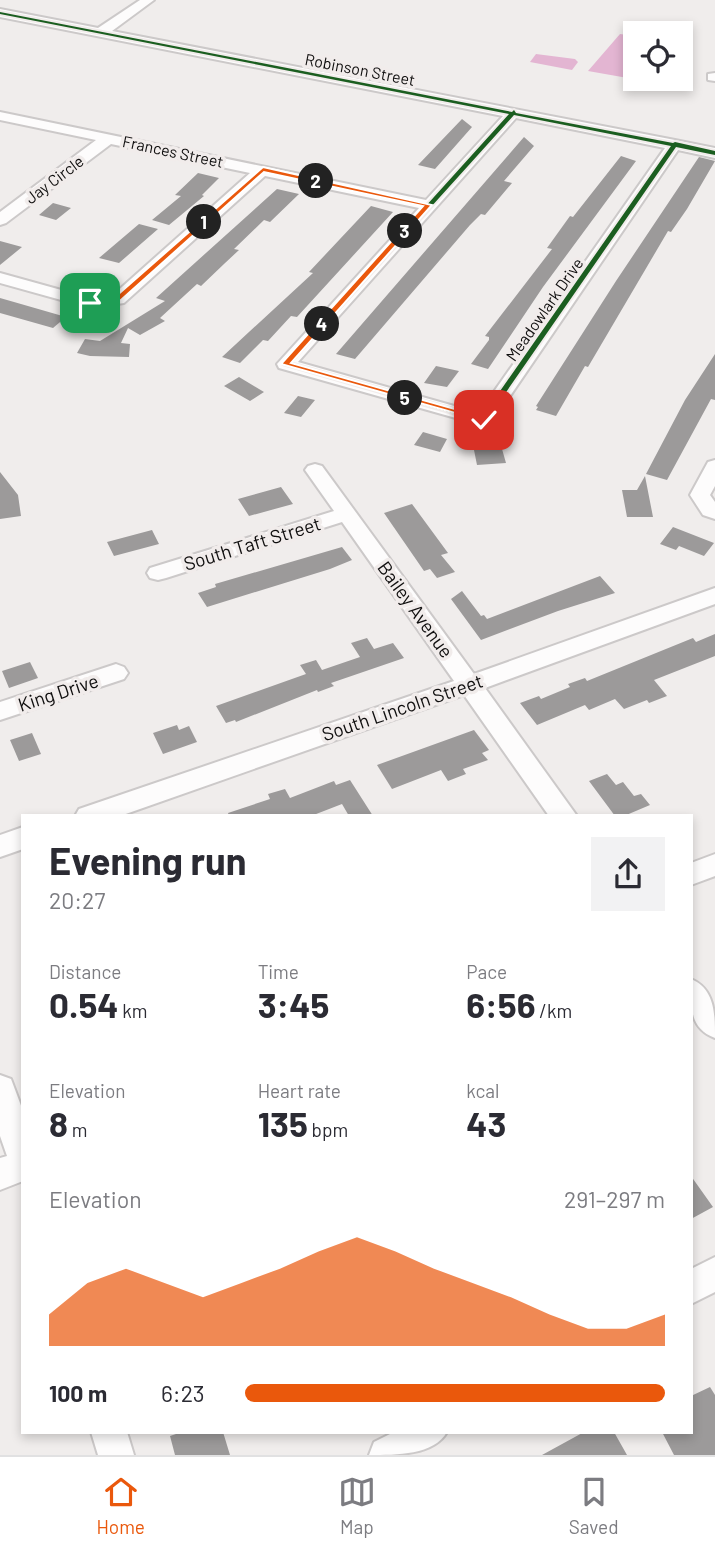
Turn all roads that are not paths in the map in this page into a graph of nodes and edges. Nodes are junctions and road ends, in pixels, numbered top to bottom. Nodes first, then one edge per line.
1 (148, 0) edge
2 (0, 13) edge
3 (100, 33) junction
4 (514, 112) junction
5 (0, 116) edge
6 (109, 138) junction
7 (675, 144) junction
8 (715, 153) edge
9 (263, 169) junction
10 (428, 205) junction
11 (0, 220) edge
12 (0, 278) edge
13 (715, 466) edge
14 (315, 470) dead end
15 (715, 512) edge
16 (346, 514) junction
17 (158, 573) dead end
18 (714, 599) edge
19 (116, 673) dead end
20 (471, 684) junction
21 (0, 711) edge
22 (94, 814) edge
23 (563, 814) edge
24 (21, 839) edge
25 (0, 846) edge
26 (715, 864) edge
27 (693, 873) edge
28 (693, 995) edge
29 (715, 1025) edge
30 (0, 1089) edge
31 (21, 1152) edge
32 (21, 1165) edge
33 (0, 1174) edge
34 (715, 1274) edge
35 (693, 1286) edge
36 (110, 1434) edge
37 (425, 1434) edge
38 (116, 1455) edge
39 (387, 1455) edge

1 - 3 street
2 - 3 street, Robinson Street
3 - 4 street, Robinson Street
4 - 7 street, Robinson Street
4 - 10 street, Meadowlark Drive
5 - 6 street, Frances Street
6 - 9 street, Frances Street
6 - 11 street, Jay Circle
7 - 8 street, Robinson Street
7 - 10 street, Meadowlark Drive
9 - 10 street, Frances Street
9 - 12 street
13 - 15 street
14 - 16 street, Bailey Avenue
16 - 17 street, South Taft Street
16 - 20 street, Bailey Avenue
18 - 20 street, South Lincoln Street
19 - 21 street, King Drive
20 - 22 street, South Lincoln Street
20 - 23 street, Bailey Avenue
24 - 25 street
26 - 27 street
28 - 29 street
30 - 31 street
32 - 33 street
34 - 35 street
36 - 38 street
37 - 39 street

